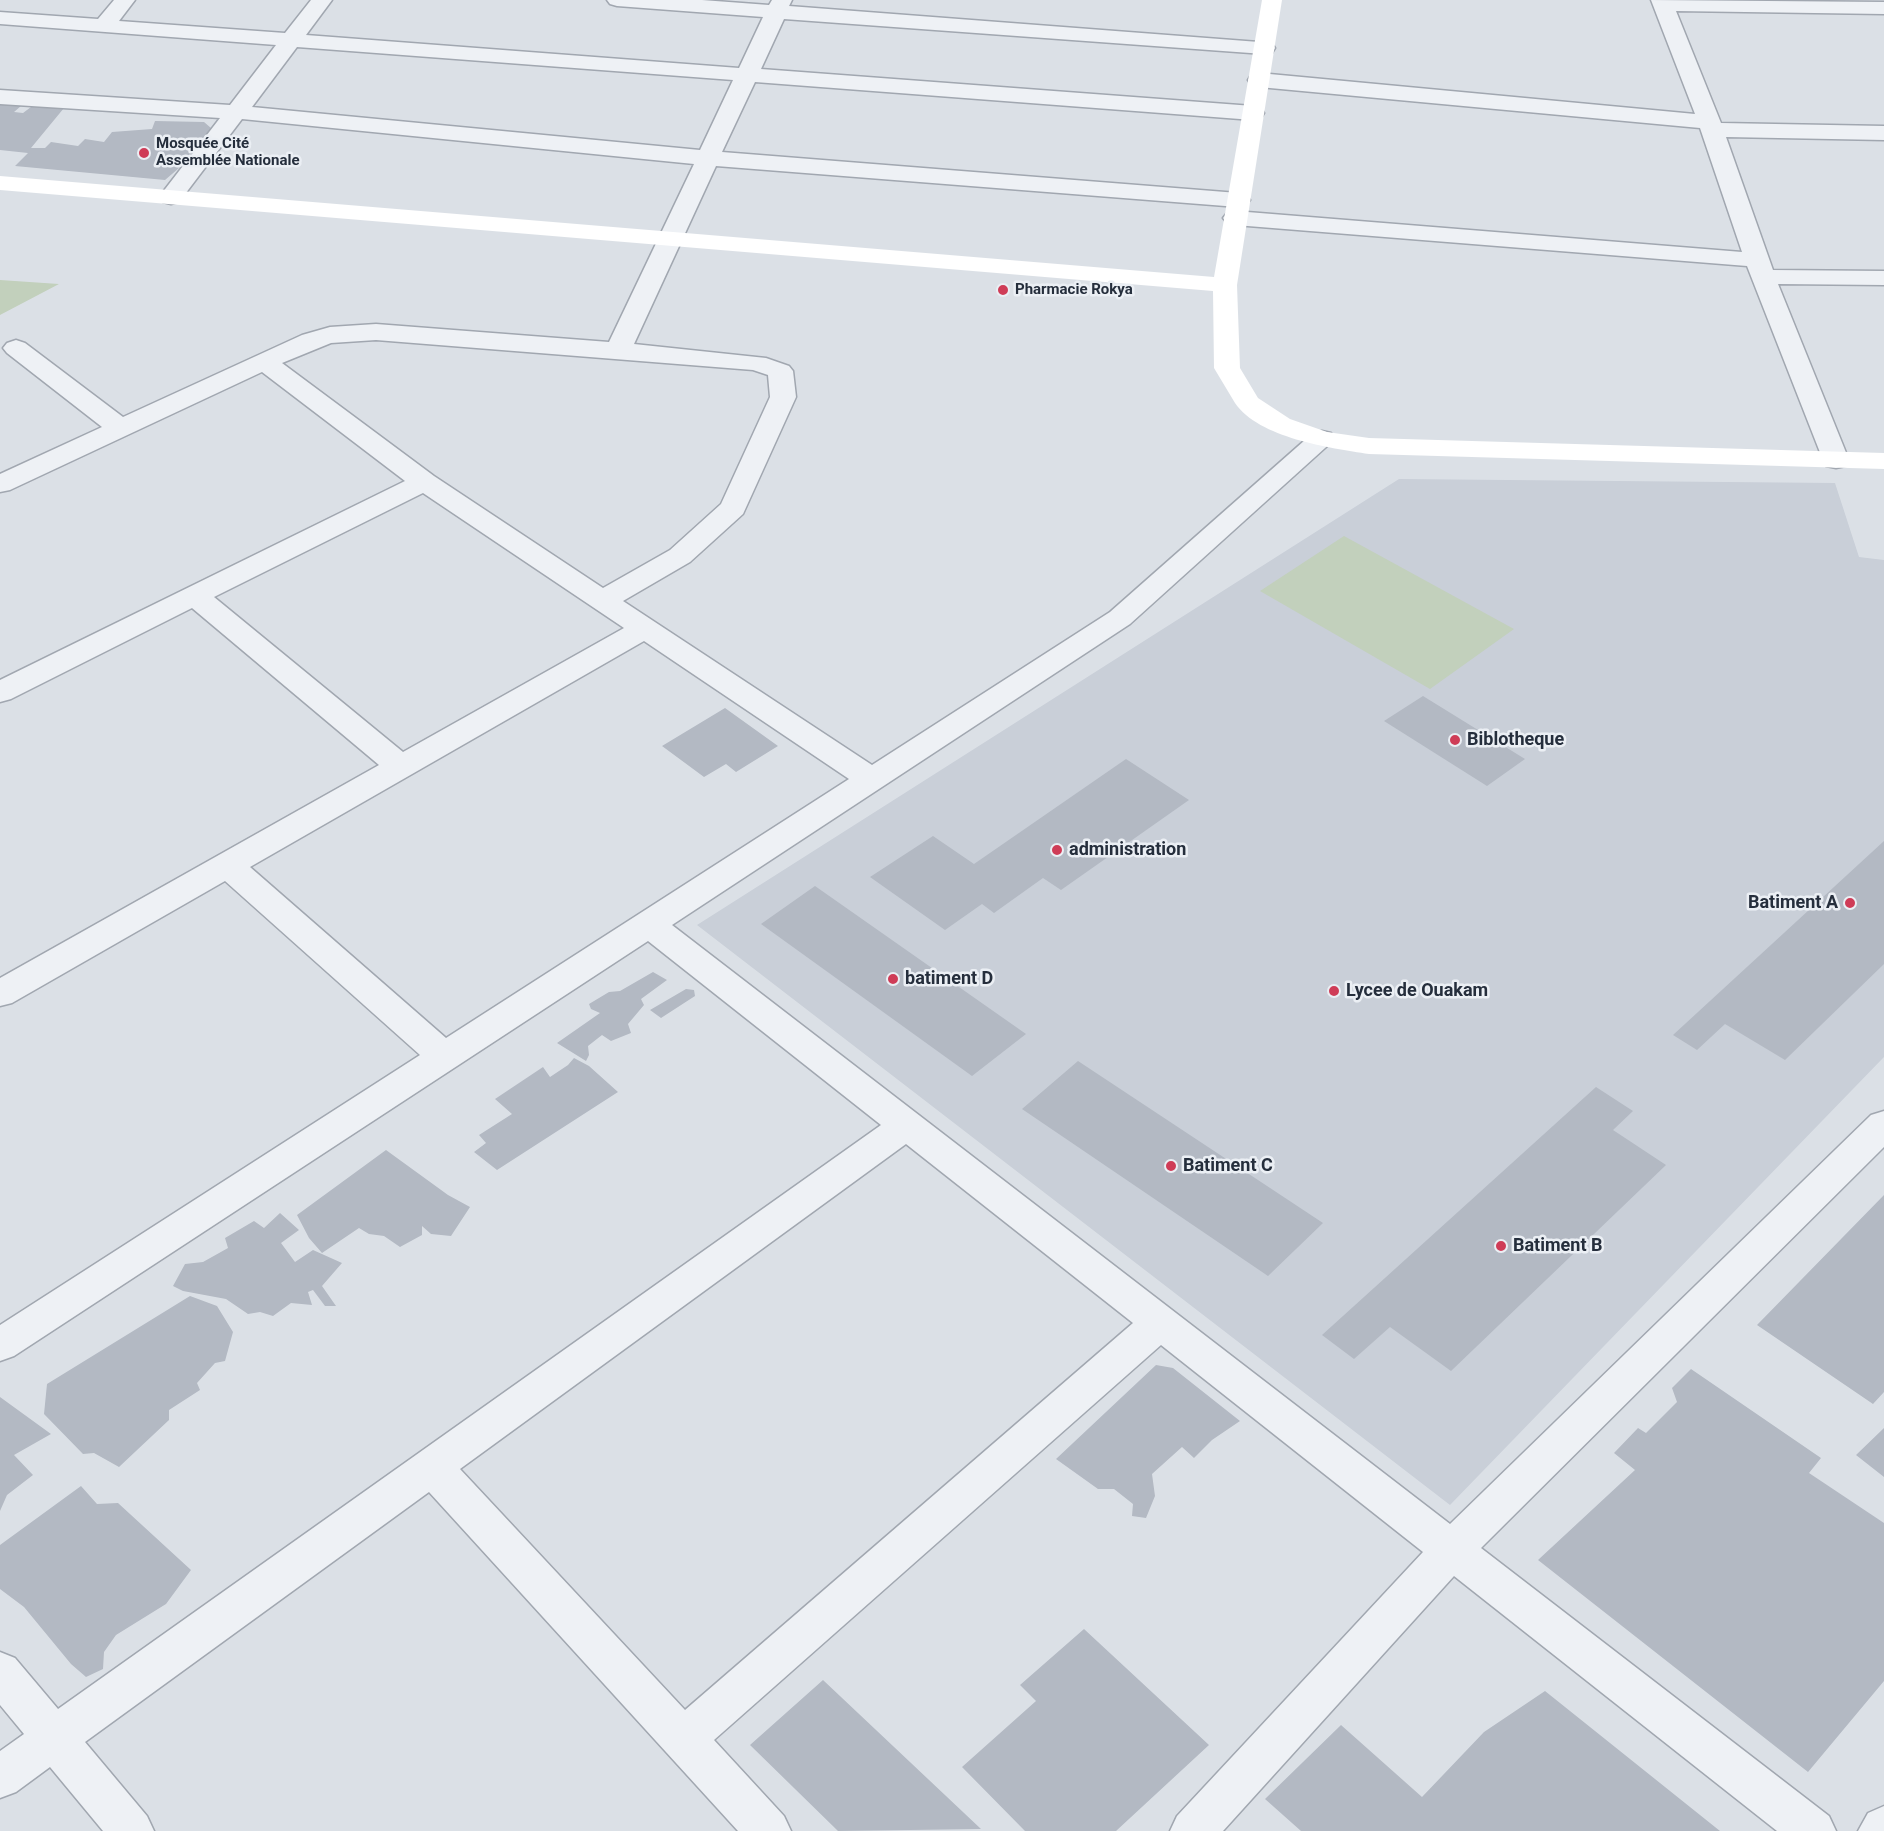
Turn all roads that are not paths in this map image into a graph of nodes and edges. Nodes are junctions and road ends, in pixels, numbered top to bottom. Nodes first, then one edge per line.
1 (125, 0) edge
2 (322, 0) edge
3 (617, 0) edge
4 (1272, 0) edge
5 (1662, 3) edge
6 (779, 6) edge
7 (1884, 8) edge
8 (0, 18) edge
9 (104, 26) junction
10 (291, 40) junction
11 (1264, 48) junction
12 (747, 75) junction
13 (1259, 80) junction
14 (0, 97) edge
15 (237, 112) junction
16 (1253, 113) junction
17 (1710, 126) junction
18 (1884, 133) edge
19 (708, 158) junction
20 (0, 183) edge
21 (171, 197) junction
22 (1236, 209) junction
23 (670, 238) junction
24 (1760, 269) junction
25 (1884, 278) edge
26 (1225, 285) junction
27 (16, 348) dead end
28 (618, 350) junction
29 (265, 362) junction
30 (120, 428) junction
31 (1322, 439) junction
32 (1836, 460) junction
33 (1884, 461) edge
34 (0, 483) edge
35 (424, 483) junction
36 (195, 596) junction
37 (601, 601) junction
38 (644, 629) junction
39 (0, 692) edge
40 (400, 767) junction
41 (871, 779) junction
42 (228, 865) junction
43 (649, 924) junction
44 (0, 994) edge
45 (444, 1056) junction
46 (908, 1125) junction
47 (1884, 1125) edge
48 (1160, 1323) junction
49 (0, 1345) edge
50 (432, 1467) junction
51 (1452, 1549) junction
52 (0, 1672) edge
53 (55, 1738) junction
54 (683, 1739) junction
55 (0, 1777) edge
56 (131, 1831) edge
57 (768, 1831) edge
58 (1193, 1831) edge
59 (1813, 1831) edge

1 - 9 street
2 - 10 street
3 - 6 street
4 - 11 street
5 - 7 street
5 - 17 street
6 - 11 street
6 - 12 street
8 - 9 street
9 - 10 street
10 - 12 street
10 - 15 street
11 - 13 street
12 - 16 street
12 - 19 street
13 - 16 street
13 - 17 street
14 - 15 street
15 - 19 street
15 - 21 street
16 - 22 street
17 - 18 street
17 - 24 street
19 - 22 street
19 - 23 street
20 - 21 street
21 - 23 street
22 - 24 street
22 - 26 street
23 - 26 street
23 - 28 street
24 - 25 street
24 - 32 street
26 - 31 street
27 - 30 street
28 - 29 street
28 - 37 street
29 - 30 street
29 - 35 street
30 - 34 street
31 - 32 street
31 - 41 street
32 - 33 street
35 - 36 street
35 - 37 street
36 - 39 street
36 - 40 street
37 - 38 street
38 - 40 street
38 - 41 street
40 - 42 street
41 - 43 street
42 - 44 street
42 - 45 street
43 - 45 street
43 - 46 street
45 - 49 street
46 - 48 street
46 - 50 street
47 - 51 street
48 - 51 street
48 - 54 street
50 - 53 street
50 - 54 street
51 - 58 street
51 - 59 street
52 - 53 street
53 - 55 street
53 - 56 street
54 - 57 street

